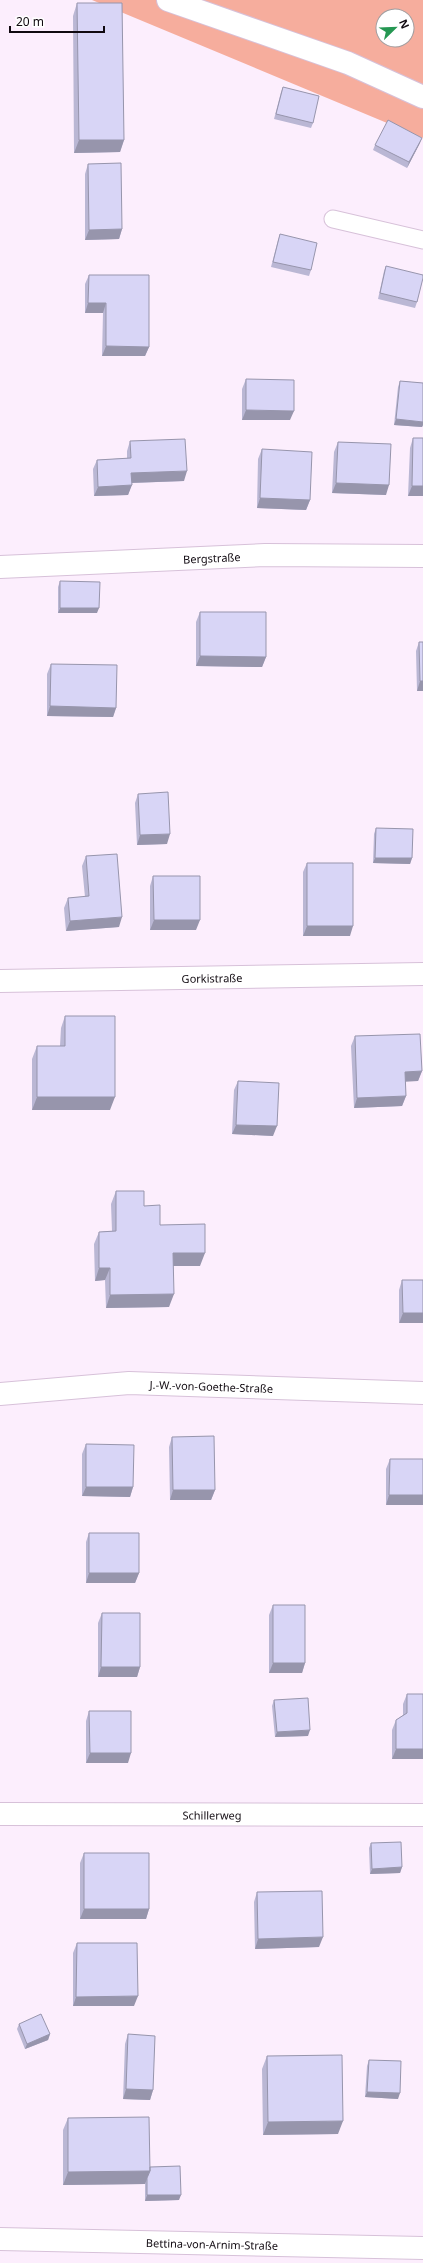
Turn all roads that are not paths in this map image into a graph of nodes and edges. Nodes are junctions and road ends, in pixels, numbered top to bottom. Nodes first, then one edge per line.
1 (168, 0) edge
2 (423, 96) edge
3 (333, 219) dead end
4 (423, 240) edge
5 (423, 556) edge
6 (0, 567) edge
7 (423, 974) edge
8 (0, 981) edge
9 (423, 1393) edge
10 (0, 1394) edge
11 (0, 1814) edge
12 (423, 1815) edge
13 (0, 2239) edge
14 (423, 2248) edge

1 - 2 street
3 - 4 lane
5 - 6 street, Bergstraße
7 - 8 street, Gorkistraße
9 - 10 street, J.-W.-von-Goethe-Straße
11 - 12 street, Schillerweg
13 - 14 street, Bettina-von-Arnim-Straße

